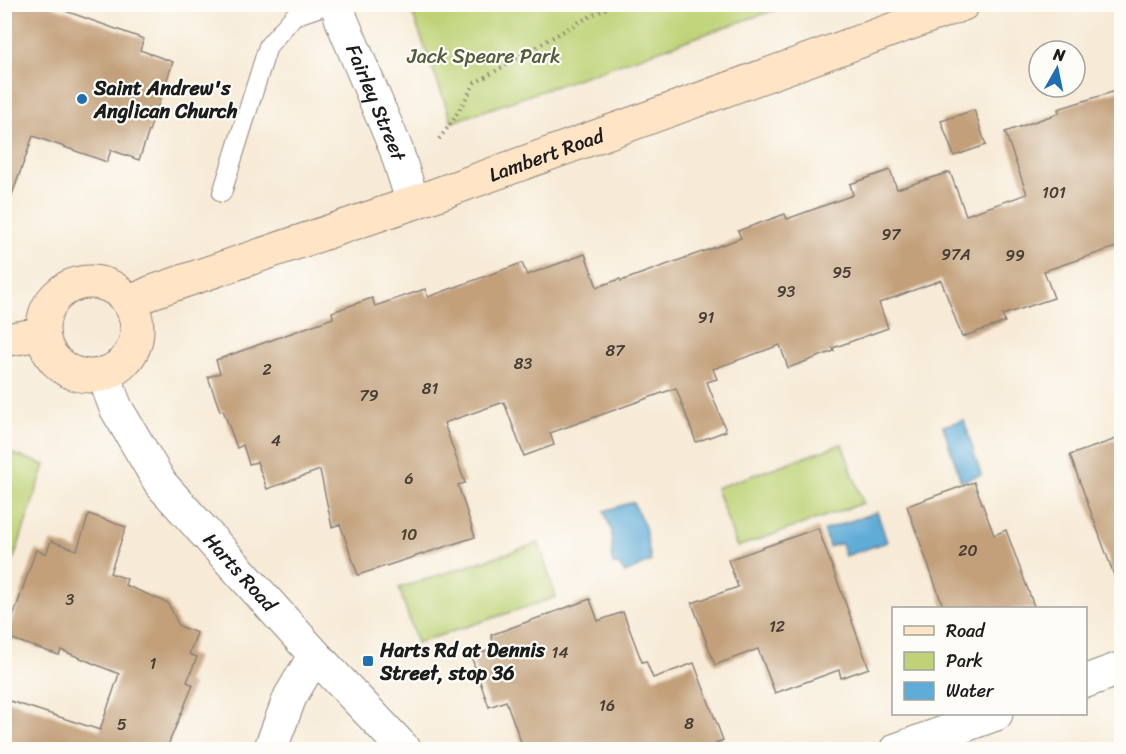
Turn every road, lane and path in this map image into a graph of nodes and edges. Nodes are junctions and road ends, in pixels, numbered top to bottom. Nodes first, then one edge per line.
1 (330, 4) edge
2 (337, 4) edge
3 (615, 4) edge
4 (963, 4) edge
5 (439, 139) dead end
6 (222, 193) dead end
7 (413, 203) junction
8 (130, 303) junction
9 (42, 334) junction
10 (4, 340) edge
11 (103, 375) junction
12 (315, 655) junction
13 (1122, 668) edge
14 (1087, 681) edge
15 (993, 715) edge
16 (270, 750) edge
17 (405, 750) edge
18 (896, 750) edge

1 - 6 lane
2 - 7 street, Fairley Street
3 - 5 path
4 - 7 main road, Lambert Road
7 - 8 main road, Lambert Road
8 - 9 main road
8 - 11 main road
9 - 10 main road
9 - 11 main road
11 - 12 street, Harts Road
12 - 16 street
12 - 17 street, Harts Road
13 - 14 street
15 - 18 street

